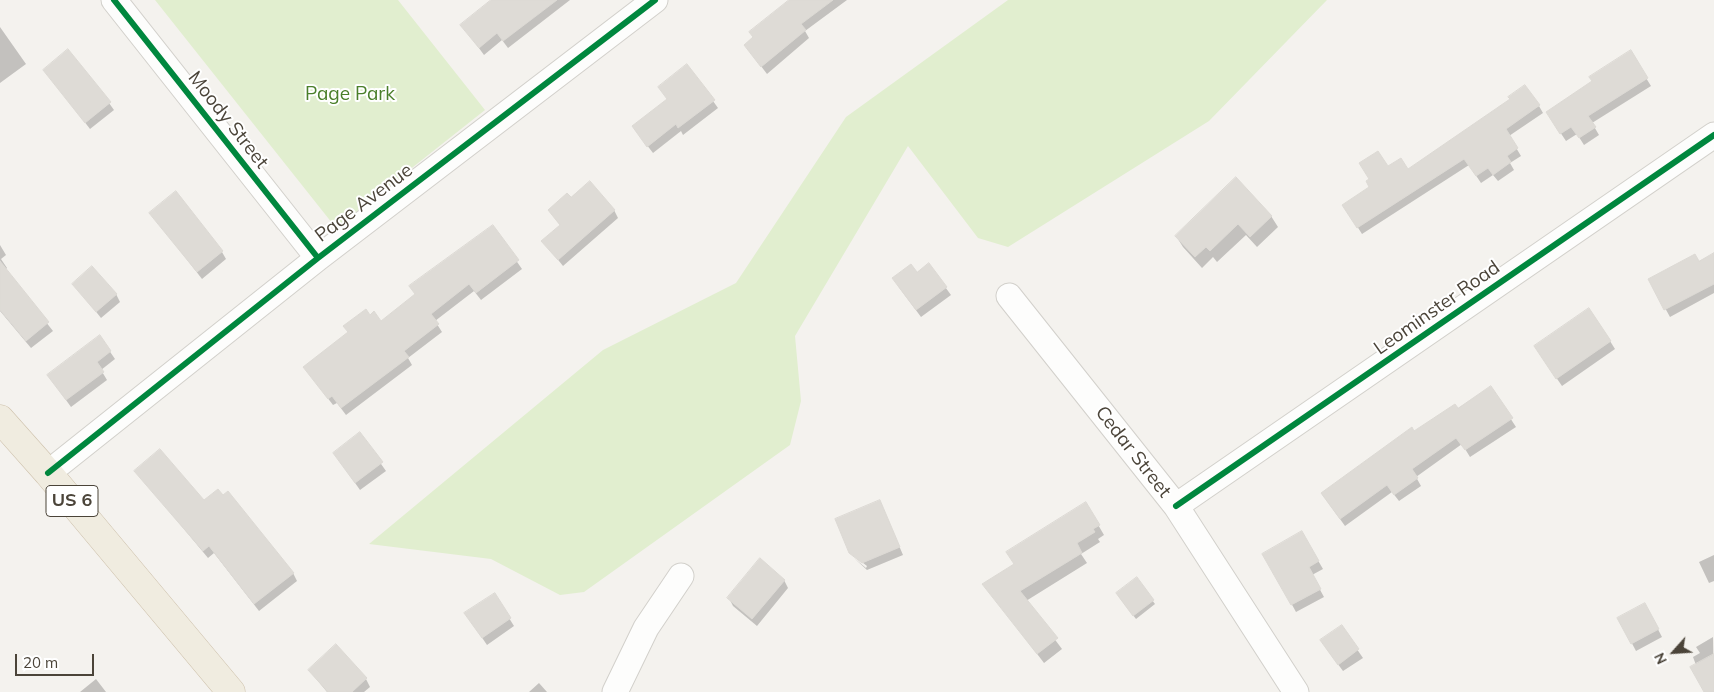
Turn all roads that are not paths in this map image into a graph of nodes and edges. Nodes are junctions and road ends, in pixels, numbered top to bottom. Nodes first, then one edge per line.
1 (114, 0) edge
2 (655, 0) edge
3 (1714, 135) edge
4 (318, 258) junction
5 (1009, 296) dead end
6 (0, 419) edge
7 (48, 473) junction
8 (1176, 506) junction
9 (681, 576) dead end
10 (231, 692) edge
11 (615, 692) edge
12 (1296, 692) edge

1 - 4 street, Moody Street
2 - 4 street, Page Avenue
3 - 8 street, Leominster Road
4 - 7 street, Page Avenue
5 - 8 street, Cedar Street
6 - 7 highway, US 6
7 - 10 highway, US 6
8 - 12 street, Cedar Street
9 - 11 street

